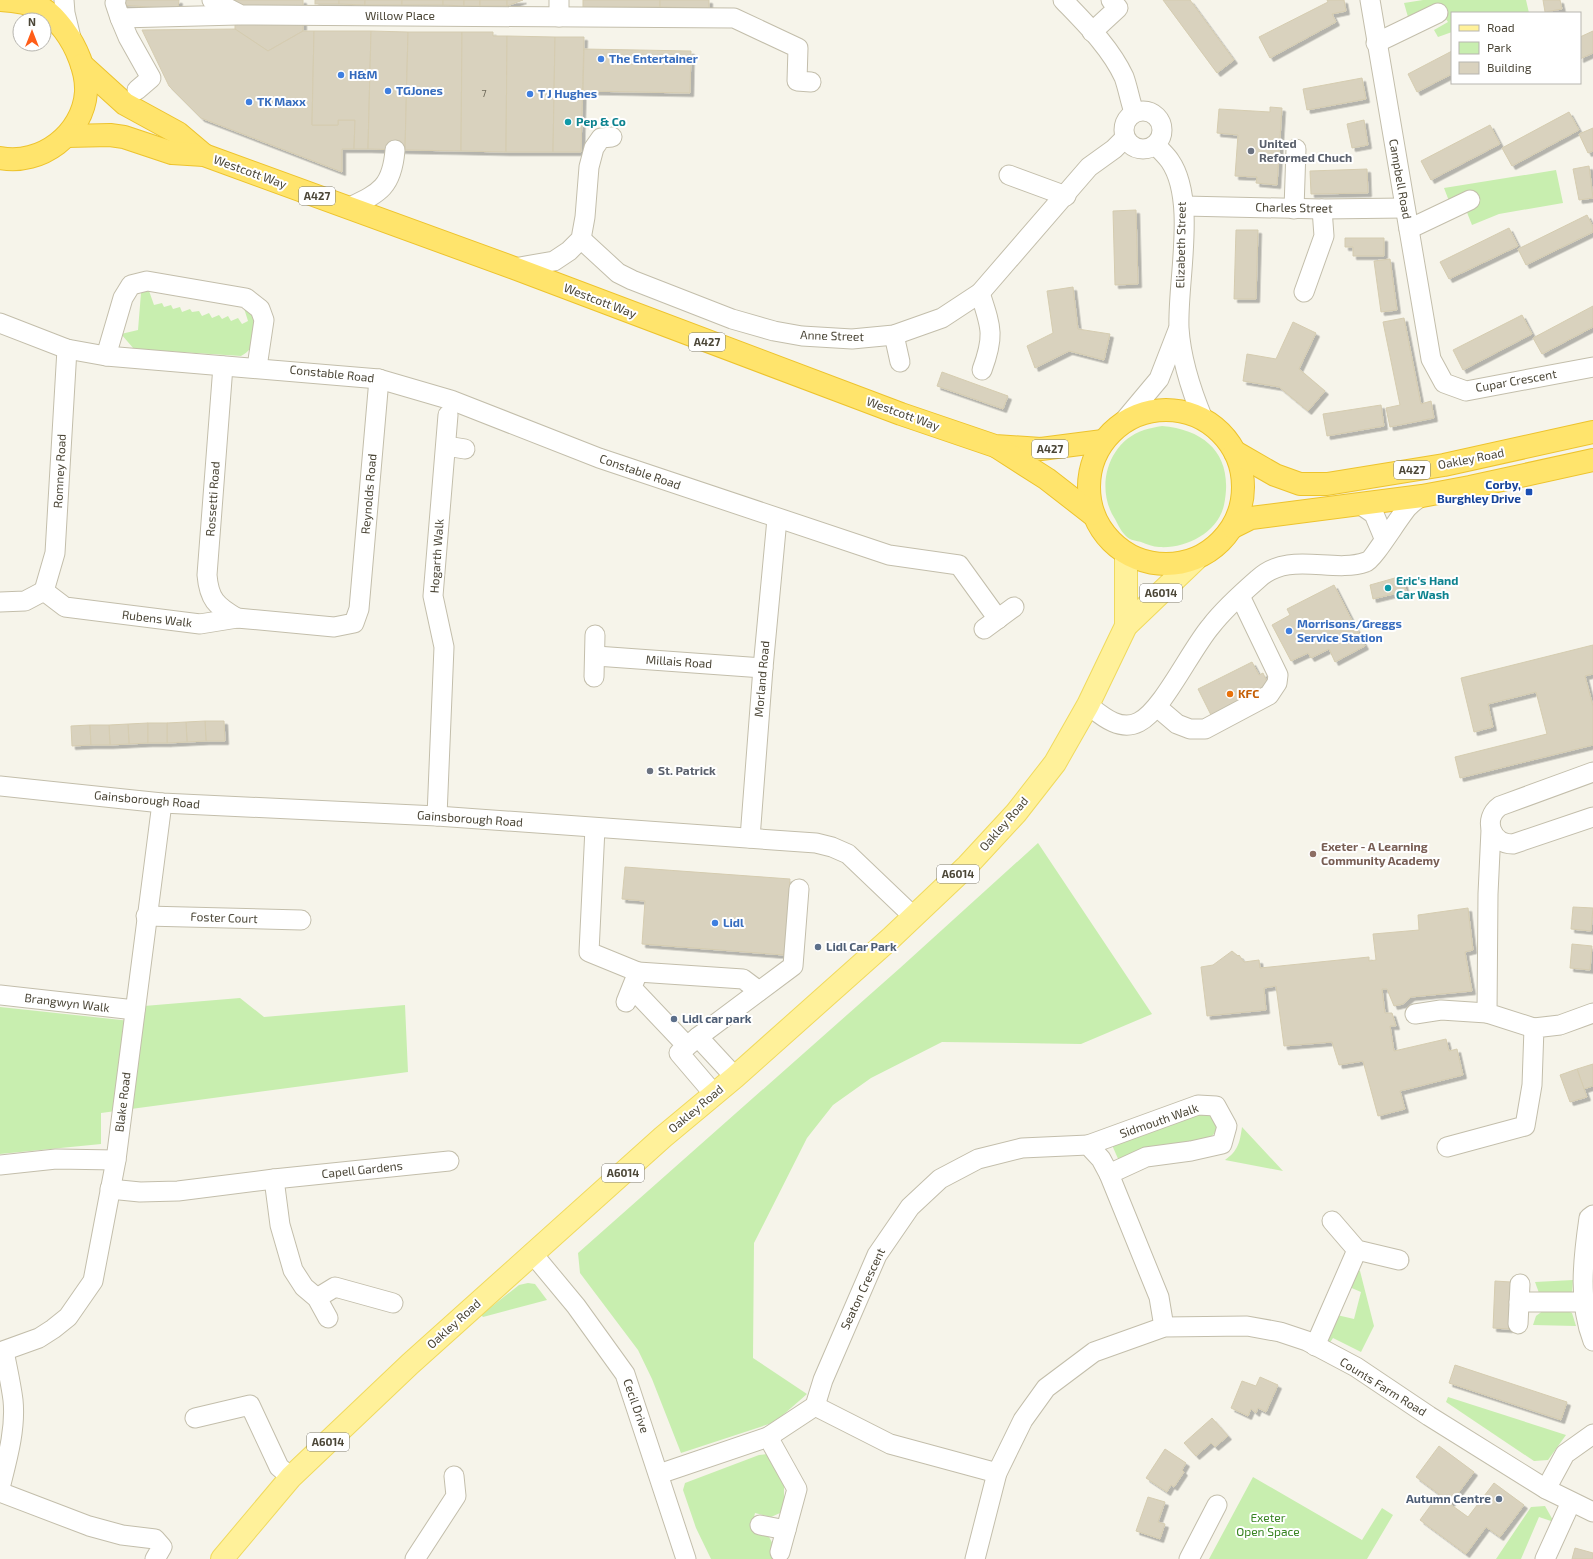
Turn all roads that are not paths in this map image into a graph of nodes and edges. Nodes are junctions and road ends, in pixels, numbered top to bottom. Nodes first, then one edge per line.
1 (0, 0) edge
2 (64, 0) edge
3 (116, 0) edge
4 (212, 0) edge
5 (1063, 0) edge
6 (1111, 0) edge
7 (1370, 0) edge
8 (559, 8) edge
9 (1438, 13) dead end
10 (242, 15) junction
11 (120, 18) junction
12 (1092, 32) junction
13 (72, 41) junction
14 (1376, 42) junction
15 (82, 65) junction
16 (807, 74) dead end
17 (137, 90) dead end
18 (1134, 112) junction
19 (67, 136) junction
20 (612, 137) dead end
21 (1125, 138) junction
22 (1156, 145) junction
23 (1296, 148) dead end
24 (395, 150) dead end
25 (204, 155) junction
26 (4, 163) edge
27 (1009, 175) dead end
28 (1066, 196) junction
29 (1470, 200) dead end
30 (1184, 206) junction
31 (348, 208) junction
32 (1405, 208) junction
33 (1294, 209) junction
34 (1322, 209) junction
35 (1409, 229) junction
36 (581, 239) junction
37 (514, 268) junction
38 (1304, 292) dead end
39 (980, 293) junction
40 (0, 323) edge
41 (1179, 328) junction
42 (894, 335) junction
43 (67, 349) junction
44 (106, 356) junction
45 (1430, 359) joint
46 (900, 362) dead end
47 (223, 366) junction
48 (257, 367) junction
49 (1593, 367) edge
50 (982, 370) dead end
51 (379, 379) junction
52 (448, 415) dead end
53 (1203, 419) junction
54 (1123, 422) junction
55 (1593, 432) edge
56 (1103, 441) junction
57 (446, 446) junction
58 (995, 446) junction
59 (465, 449) dead end
60 (1235, 452) junction
61 (1593, 460) edge
62 (1422, 496) junction
63 (1361, 505) junction
64 (1092, 514) junction
65 (777, 519) junction
66 (1233, 527) junction
67 (1384, 538) junction
68 (1126, 555) junction
69 (1196, 559) junction
70 (44, 592) junction
71 (1240, 596) junction
72 (0, 602) edge
73 (1014, 606) dead end
74 (359, 609) joint
75 (237, 618) junction
76 (1126, 626) junction
77 (595, 635) dead end
78 (596, 656) junction
79 (763, 668) junction
80 (594, 677) dead end
81 (1088, 705) junction
82 (1157, 707) junction
83 (1593, 772) edge
84 (0, 786) edge
85 (162, 803) junction
86 (437, 816) junction
87 (1593, 817) edge
88 (595, 828) junction
89 (1491, 830) junction
90 (750, 838) junction
91 (799, 889) dead end
92 (146, 916) junction
93 (914, 917) junction
94 (302, 920) dead end
95 (632, 988) junction
96 (759, 991) junction
97 (0, 995) edge
98 (135, 1010) junction
99 (1487, 1013) junction
100 (1593, 1013) edge
101 (1415, 1014) dead end
102 (1534, 1028) junction
103 (688, 1045) junction
104 (735, 1077) junction
105 (714, 1094) junction
106 (1088, 1145) junction
107 (1447, 1147) dead end
108 (116, 1160) junction
109 (449, 1161) dead end
110 (0, 1166) edge
111 (1109, 1174) junction
112 (274, 1179) junction
113 (110, 1189) junction
114 (1593, 1215) edge
115 (1332, 1221) dead end
116 (1357, 1250) junction
117 (532, 1253) junction
118 (1399, 1260) dead end
119 (317, 1298) junction
120 (1583, 1302) junction
121 (393, 1303) dead end
122 (328, 1318) dead end
123 (1518, 1324) dead end
124 (1164, 1327) junction
125 (1593, 1341) edge
126 (1315, 1346) junction
127 (2, 1352) edge
128 (815, 1406) junction
129 (195, 1418) dead end
130 (1593, 1434) edge
131 (768, 1437) junction
132 (997, 1473) junction
133 (659, 1474) junction
134 (454, 1476) dead end
135 (291, 1477) junction
136 (0, 1488) edge
137 (1546, 1489) junction
138 (0, 1492) edge
139 (1571, 1502) junction
140 (1216, 1505) dead end
141 (1593, 1512) edge
142 (760, 1525) dead end
143 (786, 1530) junction
144 (780, 1552) dead end
145 (155, 1559) edge
146 (222, 1559) edge
147 (415, 1559) edge
148 (686, 1559) edge
149 (975, 1559) edge
150 (1189, 1559) edge
151 (1545, 1559) edge

1 - 13 highway
2 - 13 street
3 - 11 street
4 - 10 street, Willow Place
5 - 12 street
6 - 12 street
7 - 14 street, Campbell Road
8 - 10 street, Willow Place
8 - 16 street, Willow Place
9 - 14 street
10 - 11 street, Willow Place
11 - 17 street
12 - 18 street
13 - 15 highway
14 - 32 street, Campbell Road
15 - 19 highway
15 - 25 highway, Westcott Way / A427
18 - 21 street
18 - 22 street
19 - 25 highway, Westcott Way / A427
19 - 26 highway
20 - 36 street
21 - 22 street
21 - 28 street, Anne Street
22 - 30 street, Elizabeth Street
23 - 33 street
24 - 31 street
25 - 31 highway, Westcott Way / A427
27 - 28 street
28 - 39 street, Anne Street
29 - 35 street
30 - 33 street, Charles Street
30 - 41 street, Elizabeth Street
31 - 37 highway, Westcott Way / A427
32 - 34 street, Charles Street
32 - 35 street, Campbell Road
33 - 34 street, Charles Street
34 - 38 street
35 - 45 street, Campbell Road
36 - 37 street
36 - 42 street, Anne Street
37 - 58 highway, Westcott Way / A427
39 - 42 street, Anne Street
39 - 50 street
40 - 43 street, Constable Road
41 - 53 street, Elizabeth Street
41 - 54 street, Elizabeth Street
42 - 46 street
43 - 44 street, Constable Road
43 - 70 street, Romney Road
44 - 47 street, Constable Road
44 - 48 street
45 - 49 street, Cupar Crescent
47 - 48 street, Constable Road
47 - 75 street, Rossetti Road
48 - 51 street, Constable Road
51 - 65 street, Constable Road
51 - 74 street, Reynolds Road
52 - 57 street, Hogarth Walk
53 - 54 highway
53 - 60 highway
54 - 56 highway
55 - 60 highway, Oakley Road / A427
56 - 58 highway, Westcott Way / A427
56 - 64 highway
57 - 59 street
57 - 86 street, Hogarth Walk
58 - 64 highway, Westcott Way / A427
60 - 66 highway
61 - 62 highway, A427
62 - 63 highway, A427
62 - 67 street
63 - 66 highway, A427
63 - 67 street
64 - 68 highway
65 - 73 street, Constable Road
65 - 79 street, Morland Road
66 - 69 highway
67 - 71 street
68 - 69 highway
68 - 76 main road, A6014
69 - 76 main road, A6014
70 - 72 street
70 - 75 street, Rubens Walk
71 - 82 street
71 - 82 street
74 - 75 street, Rubens Walk
76 - 81 main road, Oakley Road / A6014
77 - 78 street
78 - 79 street, Millais Road
78 - 80 street
79 - 90 street, Morland Road
81 - 82 street
81 - 93 main road, Oakley Road / A6014
83 - 89 street
84 - 85 street, Gainsborough Road
85 - 86 street, Gainsborough Road
85 - 92 street, Blake Road
86 - 88 street, Gainsborough Road
87 - 89 street
88 - 90 street, Gainsborough Road
88 - 95 street
89 - 99 street
90 - 93 street, Gainsborough Road
91 - 96 street
92 - 94 street, Foster Court
92 - 98 street, Blake Road
93 - 104 main road, Oakley Road / A6014
95 - 96 street
95 - 103 street
96 - 103 street
97 - 98 street, Brangwyn Walk
98 - 108 street, Blake Road
99 - 101 street
99 - 102 street
100 - 102 street
102 - 107 street
103 - 104 street
103 - 105 street
104 - 105 main road, Oakley Road / A6014
105 - 117 main road, Oakley Road / A6014
106 - 111 street
106 - 111 street, Sidmouth Walk
106 - 128 street, Seaton Crescent
108 - 110 street
108 - 113 street, Blake Road
109 - 112 street, Capell Gardens
111 - 124 street
112 - 113 street, Capell Gardens
112 - 119 street
113 - 127 street, Blake Road
114 - 120 street
115 - 116 street
116 - 118 street
116 - 126 street
117 - 133 street, Cecil Drive
117 - 135 main road, Oakley Road / A6014
119 - 121 street
119 - 122 street
120 - 123 street
120 - 125 street
124 - 126 street, Counts Farm Road
124 - 132 street, Counts Farm Road
126 - 137 street, Counts Farm Road
127 - 136 street
128 - 131 street
128 - 132 street
129 - 135 street
130 - 137 street
131 - 133 street
131 - 143 street
132 - 149 street, Counts Farm Road
133 - 148 street, Cecil Drive
134 - 147 street
135 - 146 main road, Oakley Road / A6014
137 - 139 street, Counts Farm Road
138 - 145 street
139 - 141 street, Counts Farm Road
139 - 151 street
140 - 150 street
142 - 143 street
143 - 144 street

